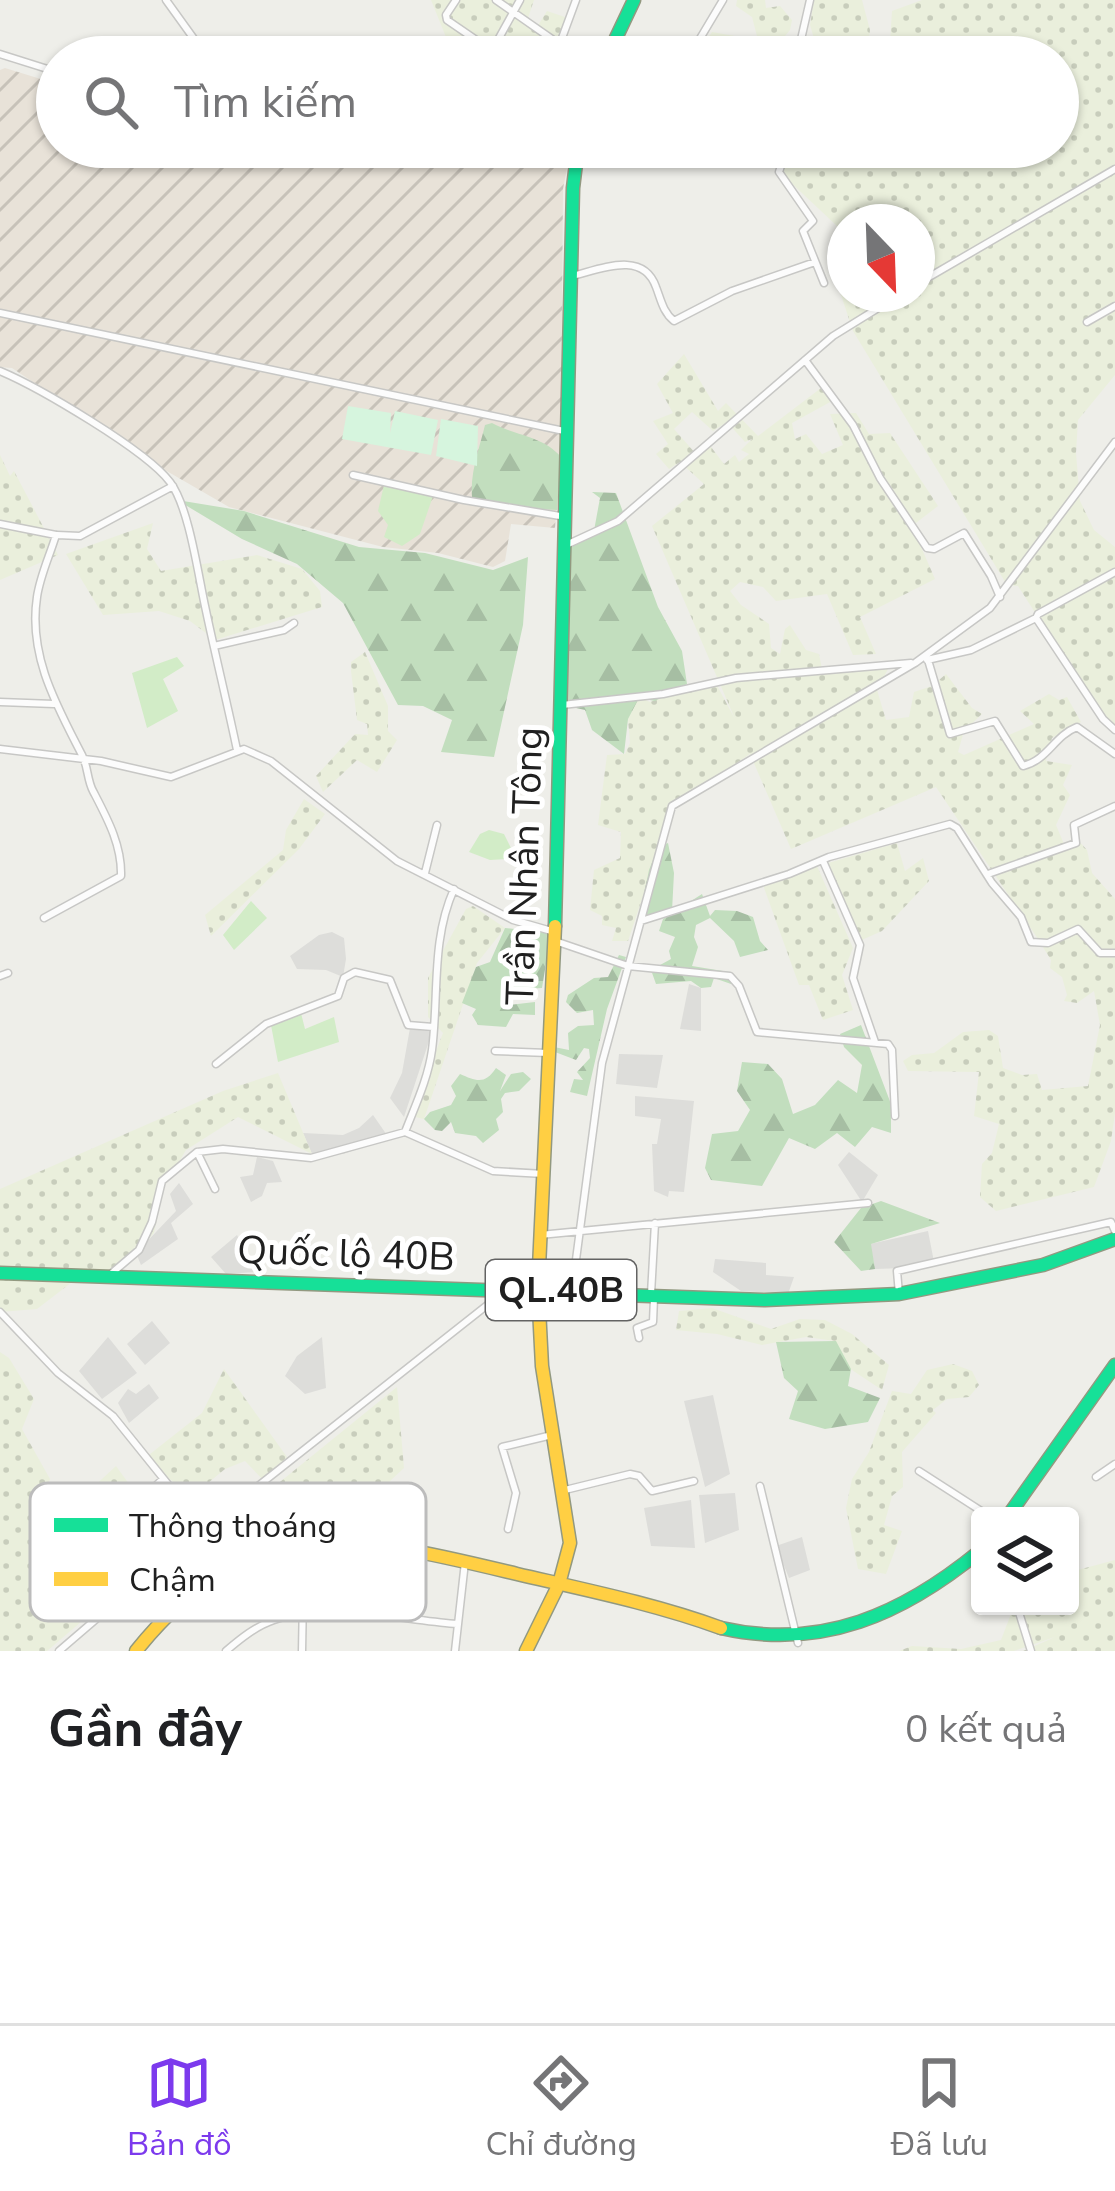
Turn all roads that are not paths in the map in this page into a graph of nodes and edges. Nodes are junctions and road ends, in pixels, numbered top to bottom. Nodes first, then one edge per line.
1 (166, 0) edge
2 (456, 0) edge
3 (496, 0) edge
4 (520, 0) edge
5 (576, 0) edge
6 (634, 0) edge
7 (723, 0) edge
8 (810, 0) edge
9 (514, 11) junction
10 (192, 36) edge
11 (470, 36) edge
12 (500, 36) edge
13 (548, 36) edge
14 (562, 36) edge
15 (617, 36) edge
16 (702, 36) edge
17 (804, 36) edge
18 (2, 57) edge
19 (36, 66) edge
20 (577, 168) edge
21 (782, 168) edge
22 (1115, 170) edge
23 (815, 262) junction
24 (935, 274) edge
25 (572, 276) junction
26 (824, 283) dead end
27 (1115, 306) edge
28 (871, 312) edge
29 (0, 313) edge
30 (1087, 322) dead end
31 (805, 360) junction
32 (0, 371) edge
33 (569, 432) junction
34 (1115, 442) edge
35 (353, 475) dead end
36 (172, 486) junction
37 (566, 517) junction
38 (0, 524) edge
39 (56, 535) junction
40 (566, 545) junction
41 (1115, 572) edge
42 (1000, 597) junction
43 (1036, 619) junction
44 (294, 623) dead end
45 (214, 646) junction
46 (928, 660) junction
47 (916, 662) junction
48 (0, 702) edge
49 (54, 704) junction
50 (561, 705) junction
51 (1115, 730) edge
52 (0, 749) edge
53 (237, 750) junction
54 (1115, 754) edge
55 (85, 759) junction
56 (1115, 806) edge
57 (437, 825) dead end
58 (823, 861) junction
59 (425, 873) junction
60 (988, 874) junction
61 (454, 889) junction
62 (44, 918) dead end
63 (641, 921) junction
64 (555, 937) junction
65 (1115, 953) edge
66 (628, 966) junction
67 (433, 1027) junction
68 (876, 1044) junction
69 (495, 1051) dead end
70 (548, 1053) junction
71 (216, 1064) dead end
72 (895, 1116) dead end
73 (405, 1132) junction
74 (197, 1152) junction
75 (544, 1174) junction
76 (215, 1189) dead end
77 (868, 1203) dead end
78 (655, 1223) junction
79 (583, 1232) junction
80 (540, 1235) junction
81 (1115, 1235) edge
82 (0, 1273) edge
83 (109, 1275) junction
84 (508, 1289) junction
85 (538, 1289) junction
86 (572, 1290) junction
87 (652, 1294) junction
88 (898, 1294) junction
89 (0, 1312) edge
90 (638, 1338) dead end
91 (1115, 1365) edge
92 (552, 1436) junction
93 (1115, 1464) edge
94 (920, 1471) dead end
95 (1096, 1477) dead end
96 (163, 1480) junction
97 (694, 1481) dead end
98 (160, 1483) edge
99 (166, 1483) edge
100 (262, 1483) edge
101 (760, 1486) dead end
102 (561, 1491) junction
103 (974, 1507) edge
104 (1014, 1507) edge
105 (508, 1528) dead end
106 (426, 1554) edge
107 (971, 1558) edge
108 (465, 1562) junction
109 (559, 1584) junction
110 (1020, 1615) edge
111 (95, 1621) edge
112 (161, 1621) edge
113 (271, 1621) edge
114 (303, 1621) edge
115 (406, 1621) edge
116 (457, 1624) junction
117 (798, 1643) junction
118 (59, 1651) edge
119 (136, 1651) edge
120 (226, 1651) edge
121 (302, 1651) edge
122 (455, 1651) edge
123 (526, 1651) edge
124 (1031, 1651) edge

1 - 10 street
2 - 11 street
3 - 9 street
4 - 9 street
5 - 14 street
6 - 15 main road
7 - 16 street
8 - 17 street
9 - 12 street
9 - 13 street
18 - 19 street
20 - 25 main road, Trần Nhân Tông
21 - 23 street
22 - 24 street
23 - 25 street
23 - 26 street
25 - 33 main road, Trần Nhân Tông
27 - 30 street
28 - 31 street
29 - 33 street
31 - 40 street
31 - 42 street
32 - 36 street
33 - 37 main road, Trần Nhân Tông
34 - 42 street
35 - 37 street
36 - 39 street
36 - 45 street
37 - 40 main road, Trần Nhân Tông
38 - 39 street
39 - 49 street
40 - 50 main road, Trần Nhân Tông
41 - 43 street
42 - 47 street
43 - 46 street
43 - 51 street
44 - 45 street
45 - 53 street
46 - 47 street
46 - 54 street
47 - 50 street
47 - 63 street
48 - 49 street
49 - 55 street
50 - 64 main road, Trần Nhân Tông
52 - 55 street
53 - 55 street
53 - 59 street
55 - 62 street
56 - 60 street
57 - 59 street
58 - 60 street
58 - 63 street
58 - 68 street
59 - 61 street
60 - 65 street
61 - 64 street
61 - 67 street
63 - 66 street
64 - 66 street
64 - 70 main road, Trần Nhân Tông
66 - 68 street
66 - 79 street
67 - 71 street
67 - 73 street
68 - 72 street
69 - 70 street
70 - 75 main road, Trần Nhân Tông
73 - 74 street
73 - 75 street
74 - 76 street
74 - 83 street
75 - 80 main road, Trần Nhân Tông
77 - 78 street
78 - 79 street
78 - 87 street
79 - 80 street
79 - 86 street
80 - 85 main road, Trần Nhân Tông
81 - 88 main road, Quốc lộ 40B / QL.40B
81 - 88 street
82 - 83 main road, Quốc lộ 40B / QL.40B
83 - 84 main road, Quốc lộ 40B / QL.40B
84 - 85 main road, Quốc lộ 40B / QL.40B
84 - 100 street
85 - 86 main road, Quốc lộ 40B / QL.40B
85 - 92 main road, Trần Nhân Tông
86 - 87 main road, Quốc lộ 40B / QL.40B
87 - 88 main road, Quốc lộ 40B / QL.40B
87 - 90 street
89 - 96 street
91 - 104 main road
92 - 102 main road, Trần Nhân Tông
92 - 105 street
93 - 95 street
94 - 103 street
96 - 98 street
96 - 99 street
97 - 102 street
101 - 117 street
102 - 109 main road, Trần Nhân Tông
106 - 108 main road
107 - 117 main road
108 - 109 main road
108 - 116 street
109 - 117 main road
109 - 123 main road, Trần Nhân Tông
110 - 124 street
111 - 118 street
112 - 119 main road
113 - 120 street
114 - 121 street
115 - 116 street
116 - 122 street

